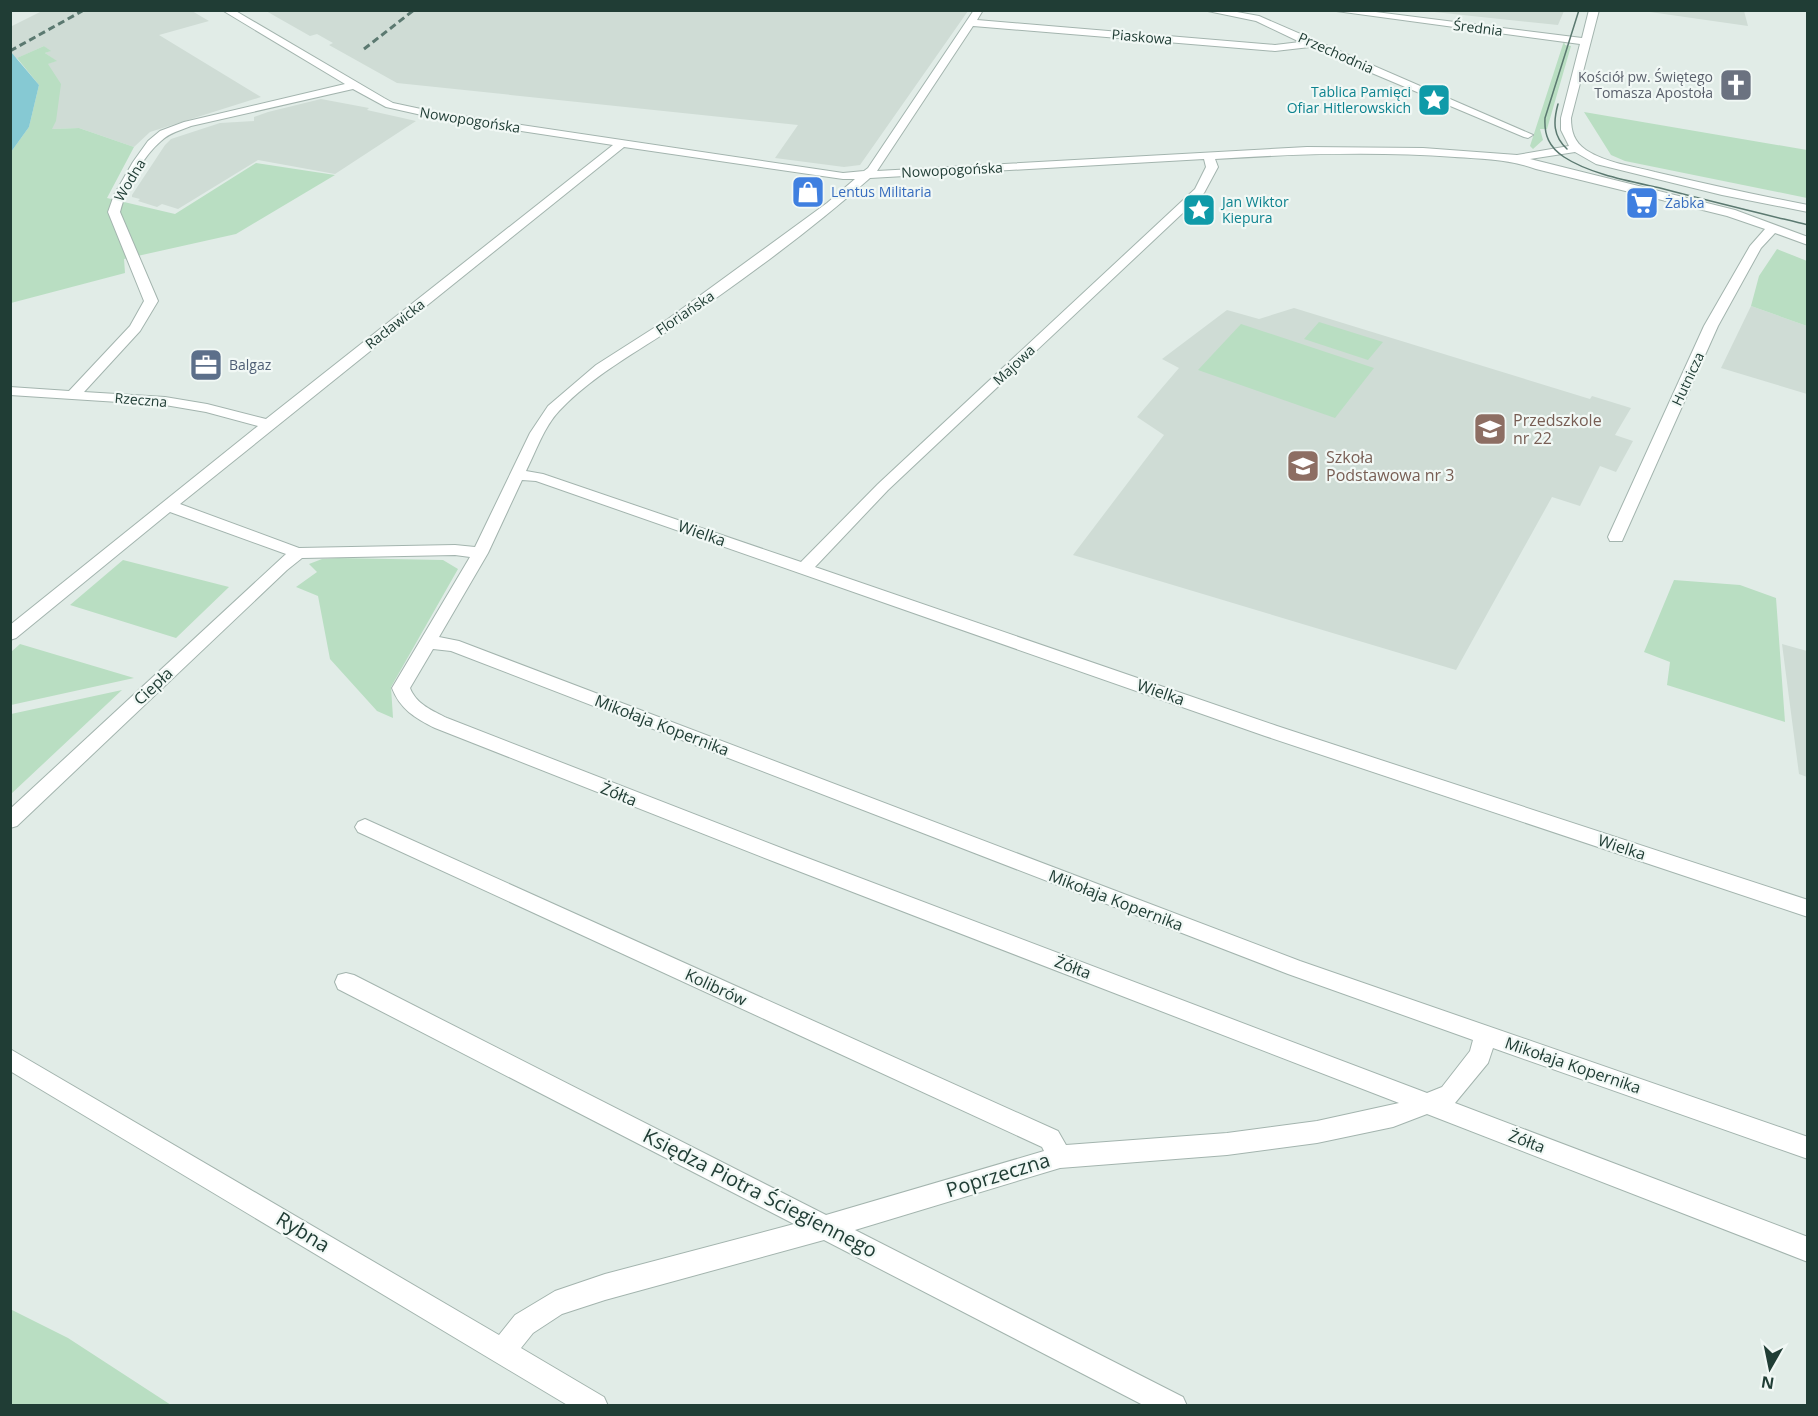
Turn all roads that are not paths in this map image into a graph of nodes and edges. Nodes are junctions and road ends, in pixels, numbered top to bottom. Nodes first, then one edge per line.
1 (226, 10) edge
2 (980, 10) edge
3 (1207, 10) edge
4 (1333, 10) edge
5 (1594, 10) edge
6 (973, 22) junction
7 (1587, 42) junction
8 (1311, 44) junction
9 (355, 85) junction
10 (1528, 135) dead end
11 (622, 143) junction
12 (1577, 148) junction
13 (1209, 156) junction
14 (1517, 158) junction
15 (865, 175) junction
16 (1808, 209) edge
17 (1773, 228) junction
18 (1808, 241) edge
19 (10, 391) edge
20 (73, 395) junction
21 (269, 424) junction
22 (516, 475) junction
23 (169, 506) junction
24 (1616, 537) dead end
25 (480, 553) junction
26 (297, 554) junction
27 (804, 569) junction
28 (10, 634) edge
29 (428, 642) junction
30 (10, 821) edge
31 (364, 827) dead end
32 (1808, 909) edge
33 (345, 982) dead end
34 (1486, 1034) junction
35 (10, 1059) edge
36 (1428, 1102) junction
37 (1808, 1148) edge
38 (1060, 1157) junction
39 (826, 1227) junction
40 (1808, 1250) edge
41 (503, 1350) junction
42 (595, 1406) edge
43 (1174, 1406) edge

1 - 9 street, Nowopogońska
2 - 6 street, Floriańska
3 - 8 street, Przechodnia
4 - 7 street, Średnia
5 - 7 street
6 - 8 street, Piaskowa
6 - 15 street, Floriańska
7 - 12 street
8 - 10 street, Przechodnia
9 - 11 street, Nowopogońska
9 - 20 street, Wodna
11 - 15 street, Nowopogońska
11 - 21 street, Racławicka
12 - 14 street
12 - 16 street
13 - 14 street, Nowopogońska
13 - 15 street, Nowopogońska
13 - 27 street, Majowa
14 - 17 street
15 - 22 street, Floriańska
17 - 18 street
17 - 24 street, Hutnicza
19 - 20 street, Rzeczna
20 - 21 street, Rzeczna
21 - 23 street, Racławicka
22 - 25 street, Floriańska
22 - 27 street, Wielka
23 - 26 street
23 - 28 street, Racławicka
25 - 26 street
25 - 29 street, Floriańska
26 - 30 street, Ciepła
27 - 32 street, Wielka
29 - 34 street, Mikołaja Kopernika
29 - 36 street, Żółta
31 - 38 street, Kolibrów
33 - 39 street, Księdza Piotra Ściegiennego
34 - 36 street, Poprzeczna
34 - 37 street, Mikołaja Kopernika
35 - 41 street, Rybna
36 - 38 street, Poprzeczna
36 - 40 street, Żółta
38 - 39 street, Poprzeczna
39 - 41 street, Poprzeczna
39 - 43 street, Księdza Piotra Ściegiennego
41 - 42 street, Rybna

